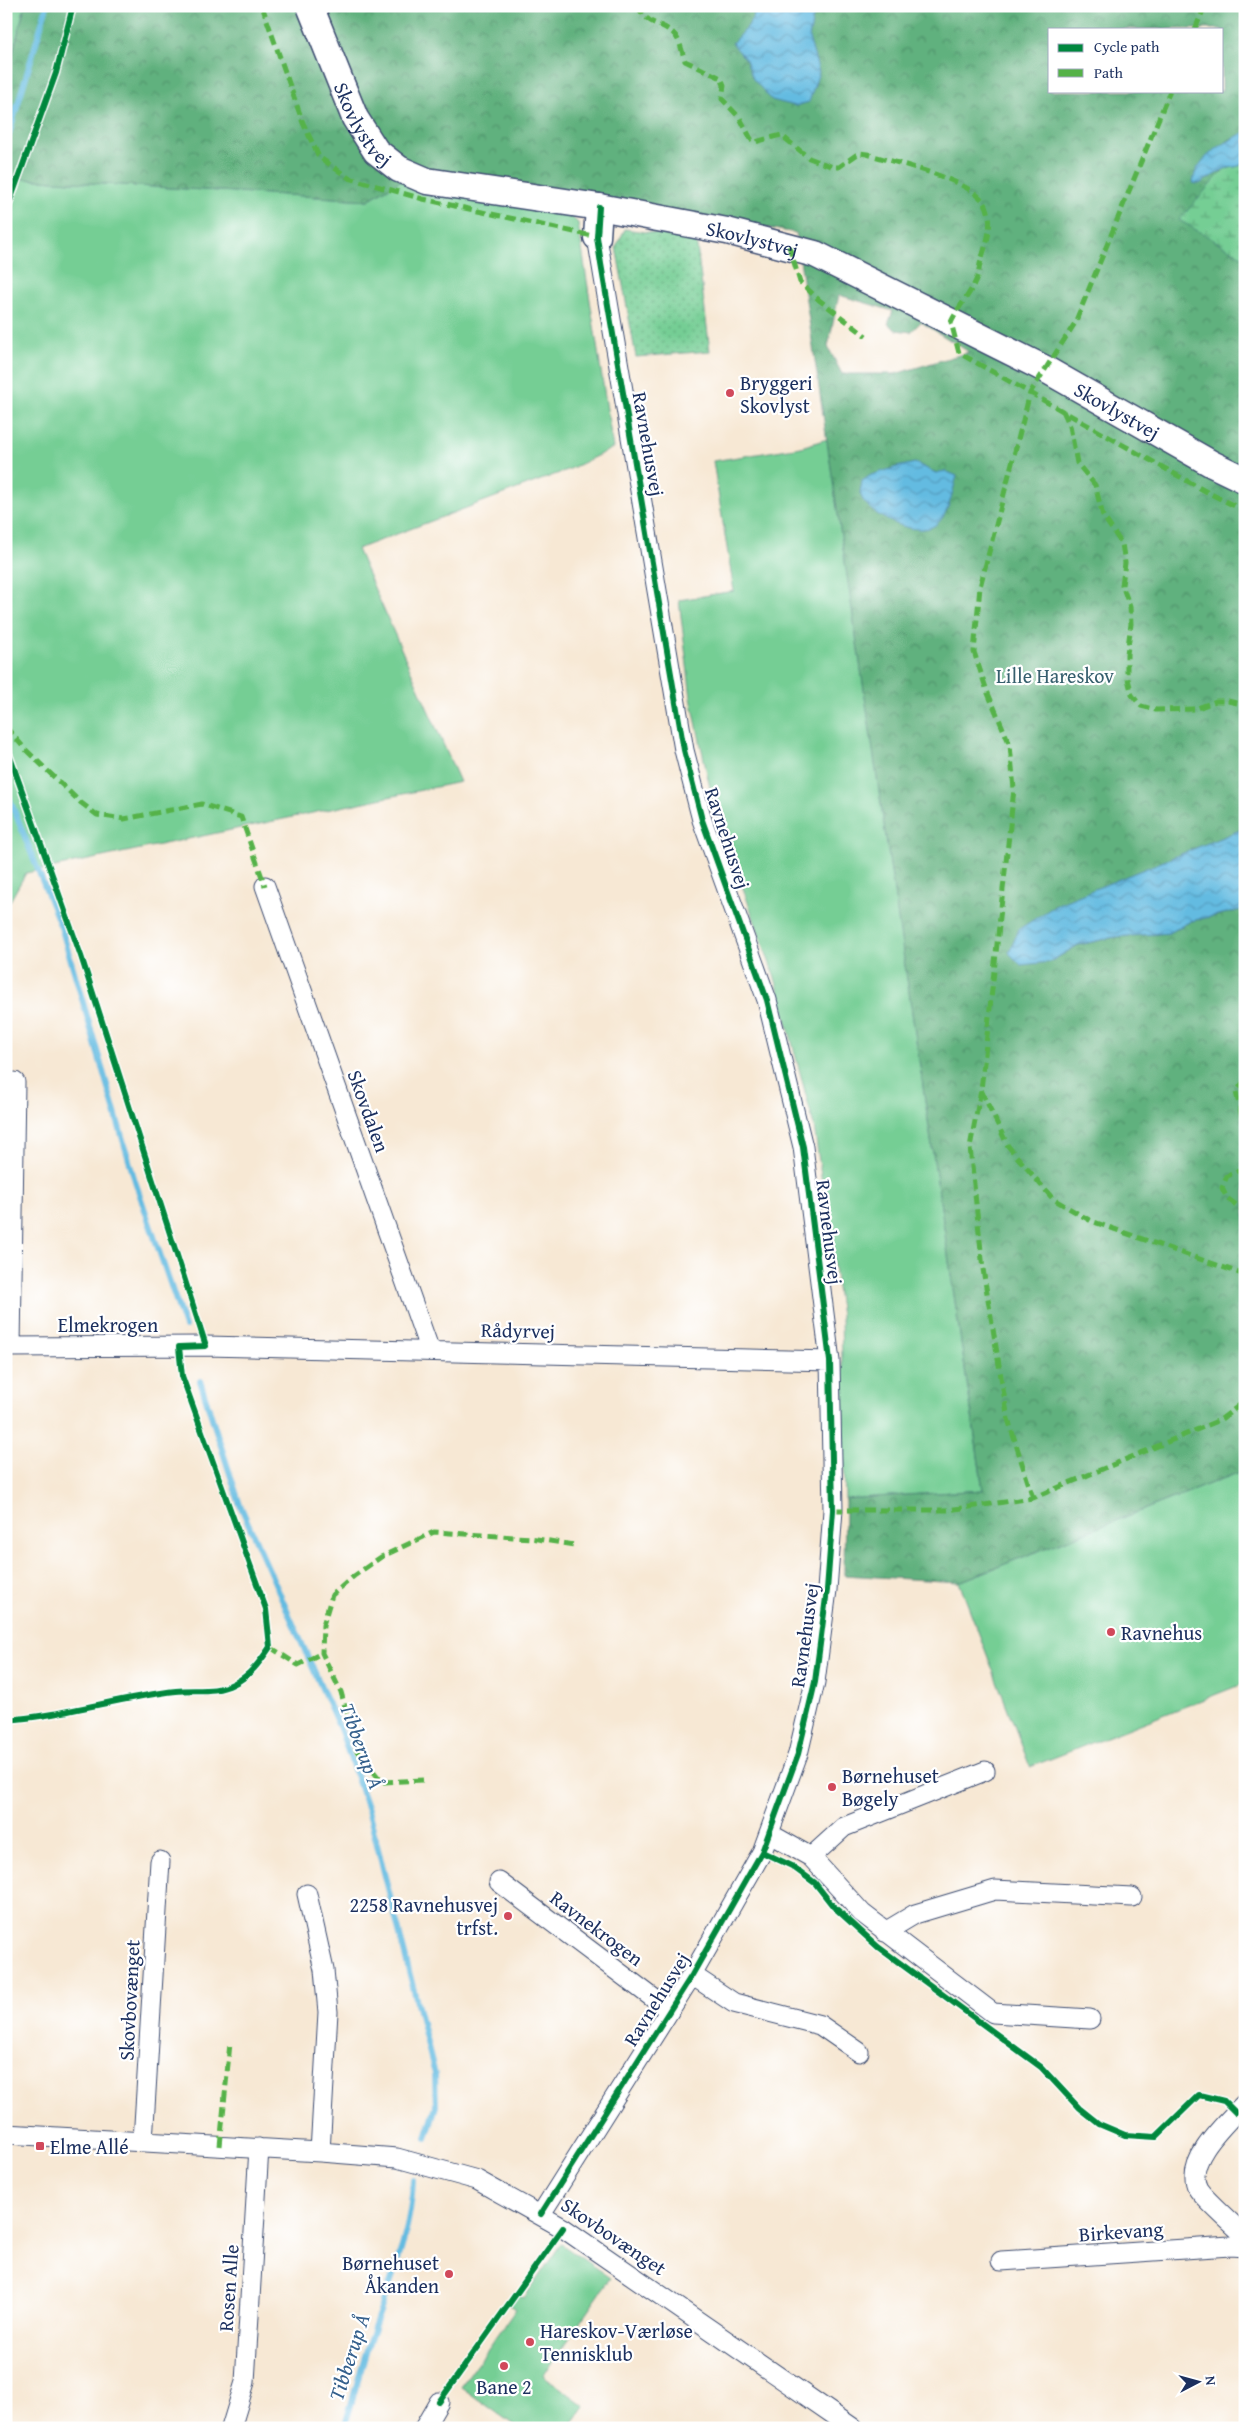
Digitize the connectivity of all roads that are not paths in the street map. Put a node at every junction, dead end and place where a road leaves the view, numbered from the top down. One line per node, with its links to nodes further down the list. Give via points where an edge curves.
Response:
1 (310, 6): 2 (street, Skovlystvej, via 355,118 376,151 400,169 427,181)
2 (599, 207): 3 (street, Ravnehusvej); 4 (street, Skovlystvej, via 727,231 815,254 1045,369)
3 (597, 237): 10 (street, Ravnehusvej, via 684,750 702,820 767,1000 800,1138)
4 (1245, 480)
5 (265, 886): 9 (street, Skovdalen)
6 (15, 1082): 8 (street, Elmekrogen)
7 (206, 1346): 8 (street, Elmekrogen); 9 (street, Rådyrvej)
8 (8, 1347)
9 (430, 1351): 10 (street, Rådyrvej)
10 (830, 1361): 12 (street, Ravnehusvej, via 832,1510 828,1590 815,1682 798,1754)
11 (985, 1771): 13 (street, via 844,1827)
12 (770, 1834): 13 (street); 19 (street, Ravnehusvej)
13 (811, 1857): 18 (street, via 862,1913)
14 (160, 1861): 25 (street, Skovbovænget)
15 (499, 1882): 20 (street, Ravnekrogen)
16 (307, 1894): 27 (street, via 324,1970 328,2012)
17 (1132, 1897): 18 (street, via 995,1890 915,1914)
18 (885, 1932): 21 (street, via 993,2013)
19 (692, 1975): 20 (street, Ravnehusvej); 22 (street, Ravnehusvej, via 734,2003 820,2025)
20 (669, 2010): 28 (street, Ravnehusvej)
21 (1090, 2019)
22 (859, 2052)
23 (1245, 2103): 29 (street, via 1203,2151 1197,2161 1195,2175 1198,2189)
24 (6, 2134): 25 (street, Skovbovænget)
25 (143, 2141): 26 (street, Skovbovænget)
26 (259, 2148): 27 (street, Skovbovænget); 33 (street, Rosen Alle, via 245,2382)
27 (320, 2152): 28 (street, Skovbovænget, via 397,2158 477,2180)
28 (541, 2214): 35 (street, Skovbovænget)
29 (1245, 2236)
30 (1245, 2247): 31 (street, Birkevang)
31 (1001, 2261)
32 (439, 2402): 34 (street)
33 (231, 2428)
34 (424, 2428)
35 (854, 2428)

